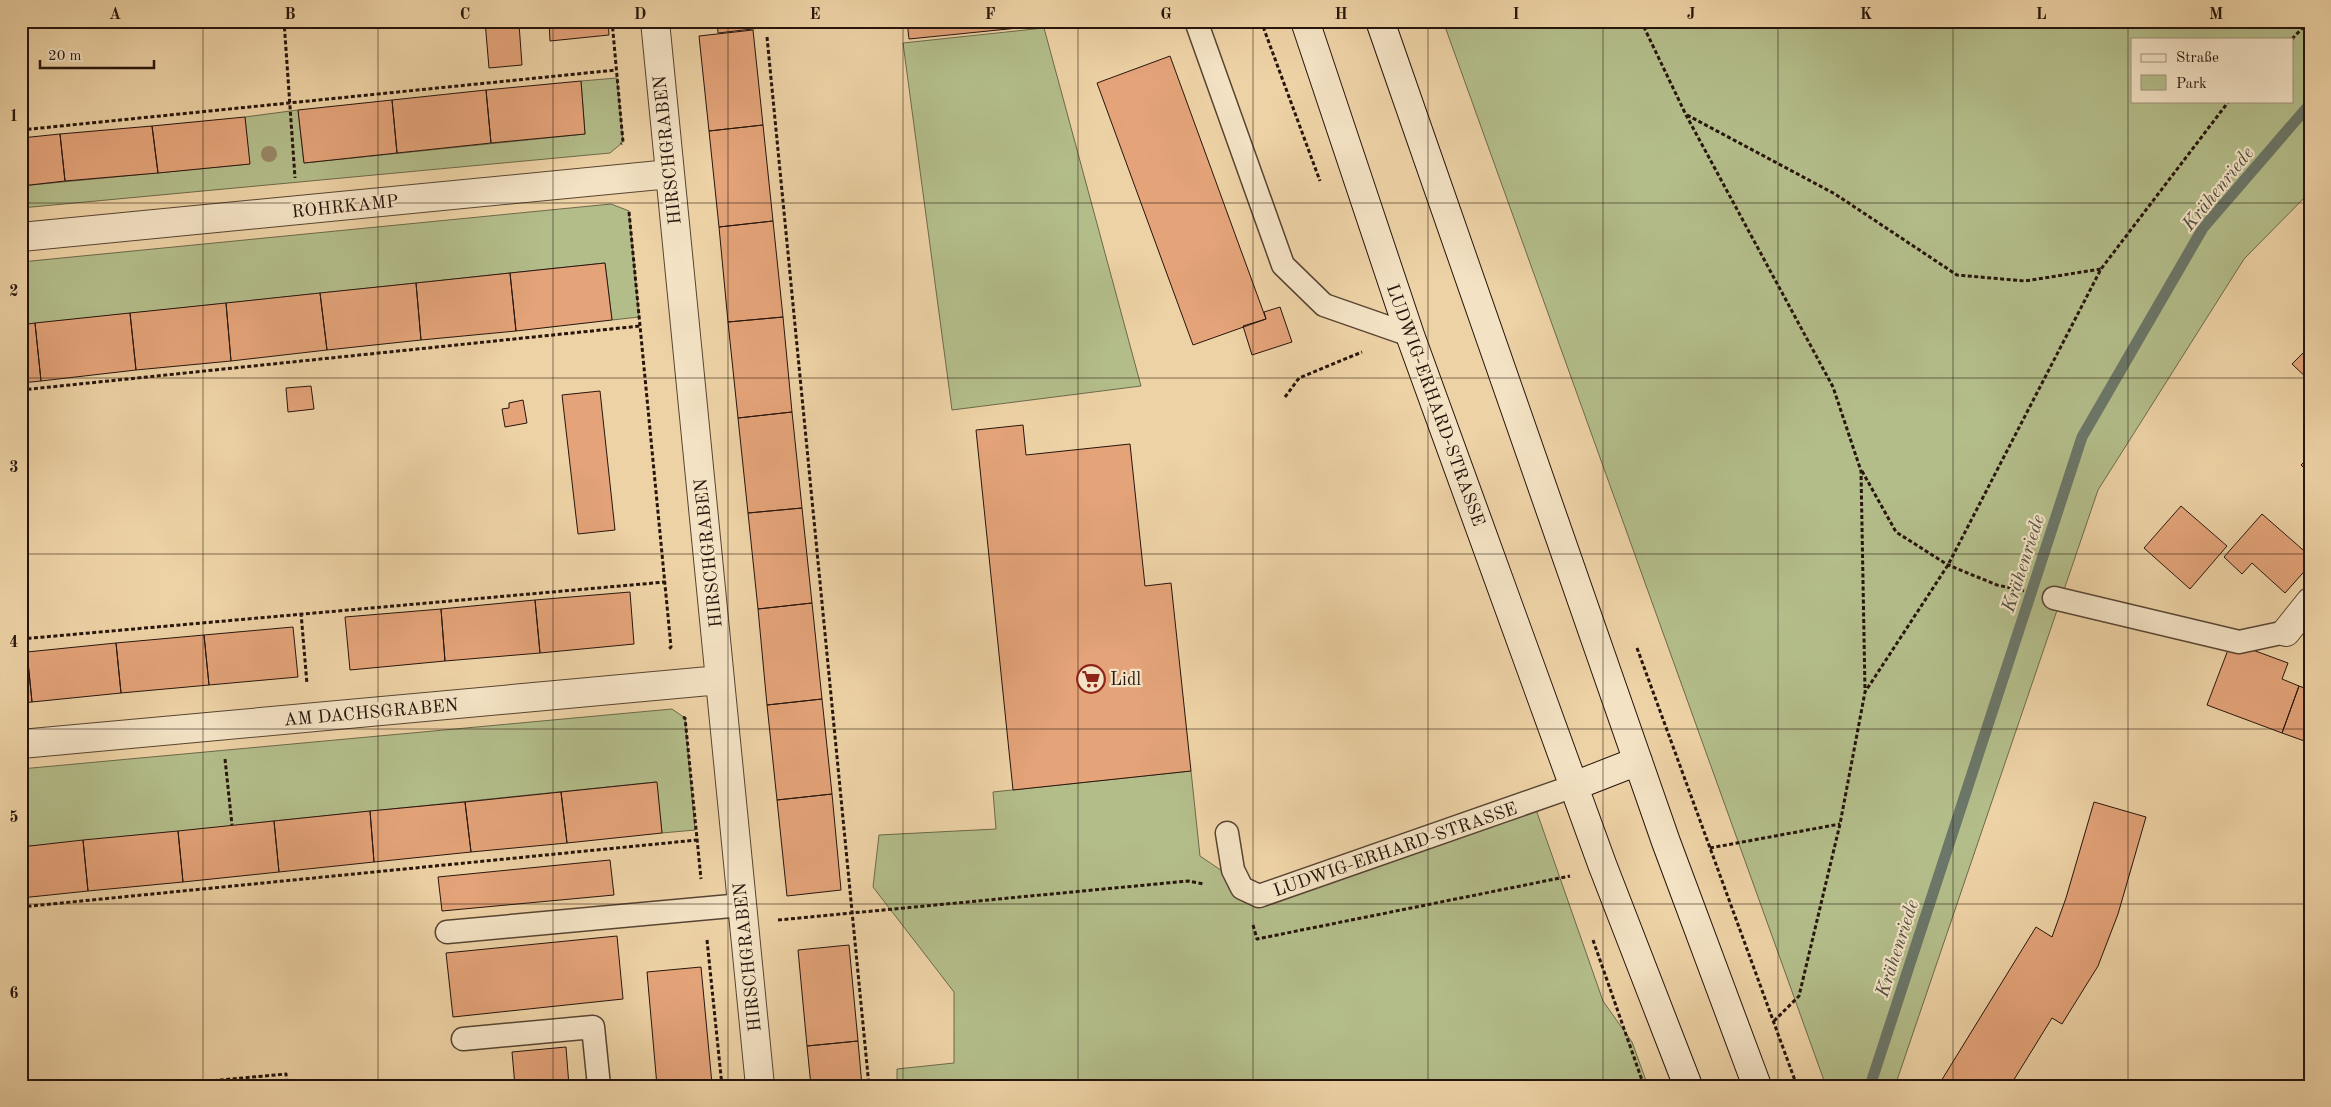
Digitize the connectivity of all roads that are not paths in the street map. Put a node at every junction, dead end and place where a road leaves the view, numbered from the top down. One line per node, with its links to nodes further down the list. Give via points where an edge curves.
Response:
1 (655, 21): 5 (street, HIRSCHGRABEN)
2 (1196, 21): 7 (lane, via 1283,265 1324,305)
3 (1306, 21): 7 (street, LUDWIG-ERHARD-STRASSE)
4 (1380, 21): 13 (street)
5 (670, 174): 6 (street, ROHRKAMP); 11 (street, HIRSCHGRABEN)
6 (21, 237)
7 (1410, 335): 14 (street, LUDWIG-ERHARD-STRASSE)
8 (2054, 598): 10 (lane, via 2239,642)
9 (2310, 602): 10 (street)
10 (2286, 632)
11 (720, 680): 12 (street, AM DACHSGRABEN); 16 (street, HIRSCHGRABEN)
12 (21, 744)
13 (1638, 761): 14 (street, LUDWIG-ERHARD-STRASSE); 22 (street)
14 (1574, 786): 15 (lane, LUDWIG-ERHARD-STRASSE, via 1259,896 1242,888 1232,870); 21 (street, LUDWIG-ERHARD-STRASSE)
15 (1227, 833)
16 (742, 904): 17 (lane); 20 (street, HIRSCHGRABEN)
17 (447, 932)
18 (464, 1039): 19 (lane, via 593,1028)
19 (598, 1086)
20 (760, 1086)
21 (1688, 1086)
22 (1757, 1086)

